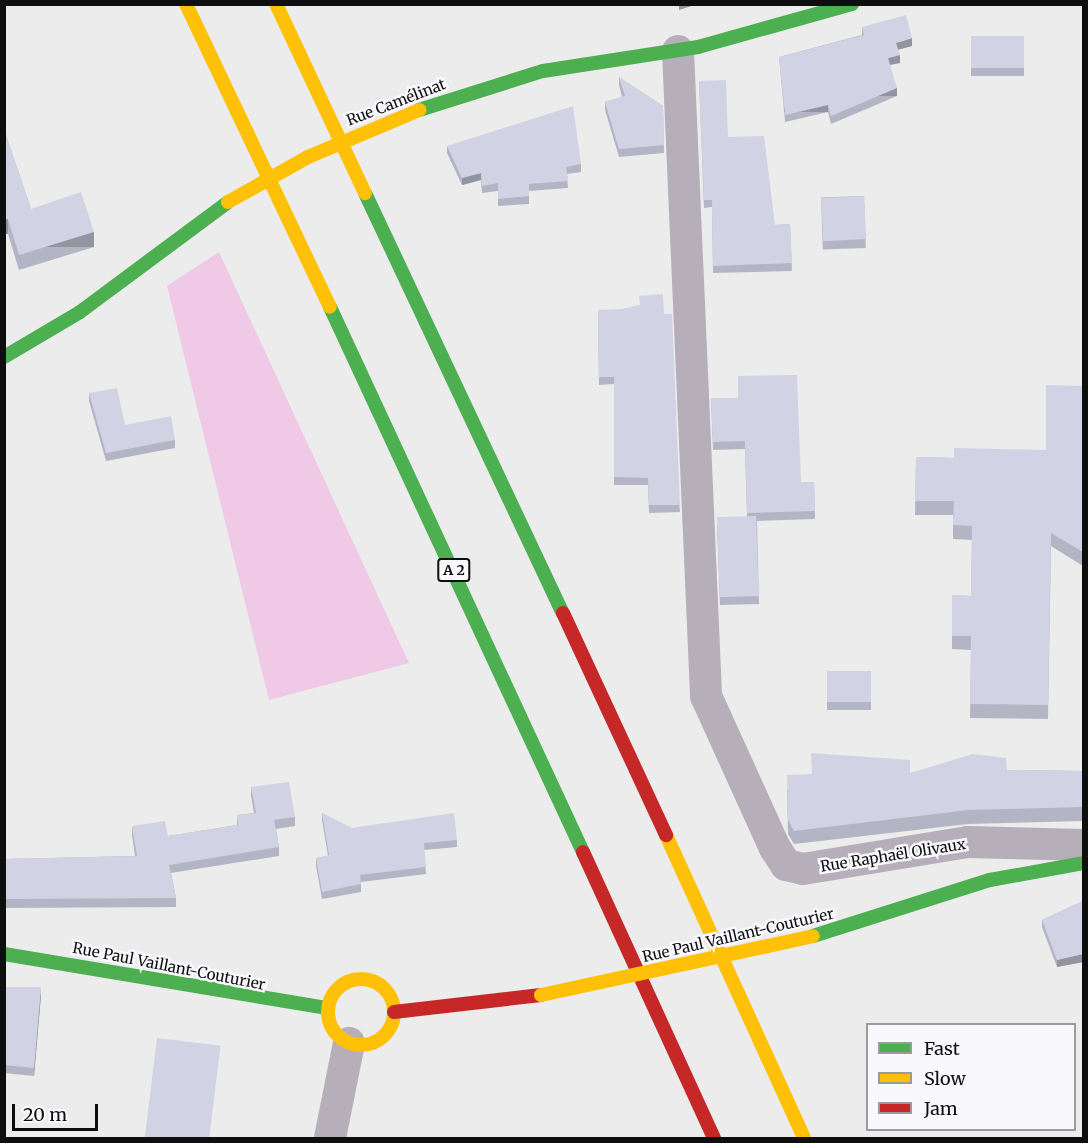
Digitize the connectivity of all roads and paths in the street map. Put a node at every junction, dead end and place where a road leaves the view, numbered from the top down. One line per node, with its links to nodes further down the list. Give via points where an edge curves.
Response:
1 (186, 4): 13 (main road, A 2, via 404,462)
2 (276, 4): 14 (main road, via 609,709)
3 (852, 4): 4 (main road, Rue Camélinat)
4 (678, 51): 5 (main road, Rue Camélinat, bridge, via 543,71 419,110 316,153 228,202 73,317); 6 (street, Rue Raphaël Olivaux, via 706,696 779,857 803,869 958,843 1045,840)
5 (4, 357)
6 (1083, 845)
7 (1083, 863): 10 (main road, Rue Paul Vaillant-Couturier, bridge, via 990,880 813,936 541,995)
8 (4, 954): 9 (main road, Rue Paul Vaillant-Couturier)
9 (328, 1008): 10 (main road, via 336,990 360,979 384,988); 11 (main road, via 334,1032)
10 (394, 1012): 11 (main road, via 379,1039)
11 (349, 1043): 12 (street)
12 (330, 1138)
13 (714, 1138)
14 (804, 1138)

